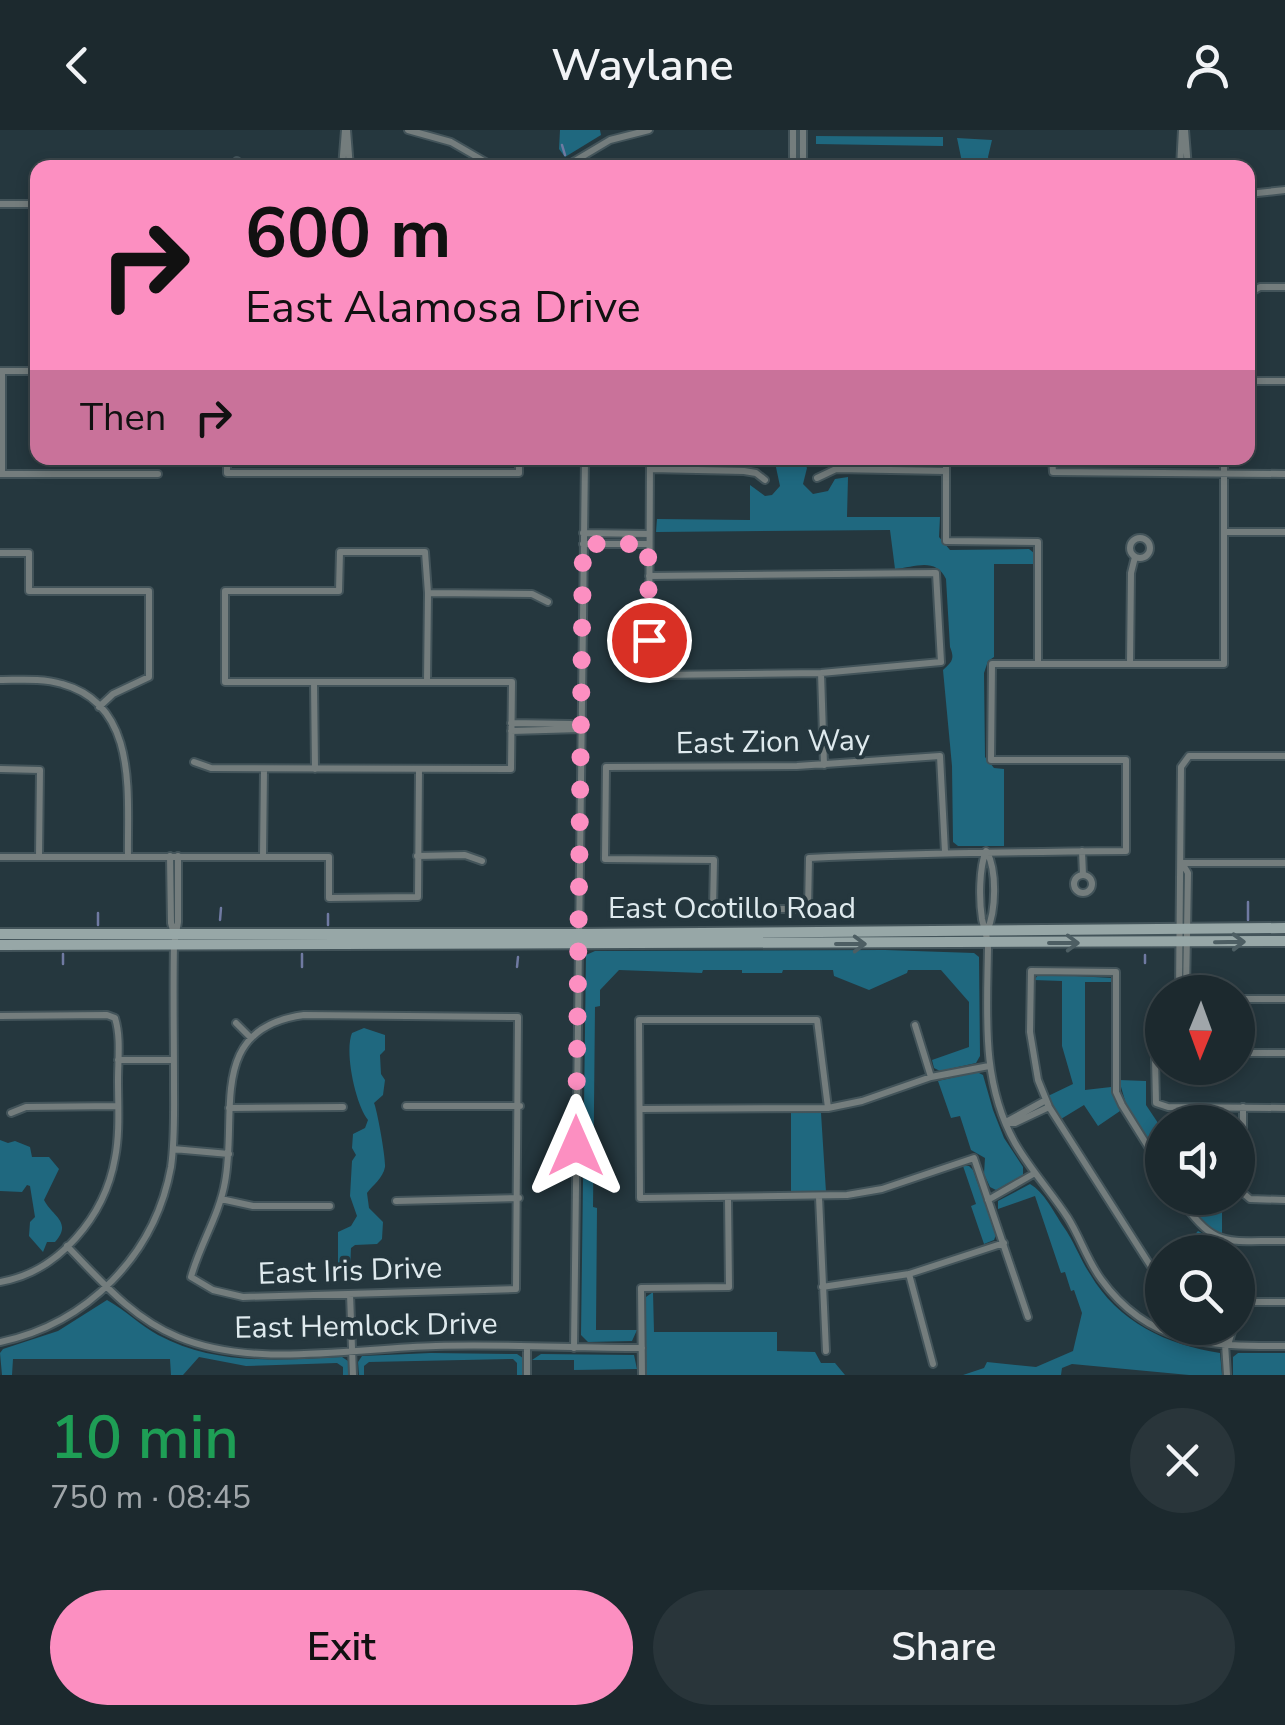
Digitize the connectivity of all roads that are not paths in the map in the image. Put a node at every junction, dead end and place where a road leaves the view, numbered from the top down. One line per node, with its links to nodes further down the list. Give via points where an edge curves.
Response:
1 (346, 130): 9 (street)
2 (408, 130): 10 (street, via 451,142)
3 (607, 130): 8 (street)
4 (649, 130): 8 (street)
5 (793, 130): 12 (street)
6 (803, 130): 13 (street)
7 (1183, 130): 14 (street); 15 (street)
8 (610, 140): 11 (street)
9 (346, 158)
10 (482, 160)
11 (576, 160)
12 (794, 160)
13 (803, 160)
14 (1181, 160)
15 (1187, 160)
16 (1285, 190): 17 (street)
17 (1255, 193)
18 (0, 204): 19 (street)
19 (30, 204)
20 (1285, 287): 21 (street)
21 (1255, 289)
22 (1, 371): 23 (street); 35 (street)
23 (30, 372)
24 (1285, 380): 25 (street)
25 (1255, 381)
26 (227, 465): 27 (street, via 227,473 519,473)
27 (519, 465)
28 (585, 465): 43 (street)
29 (650, 465): 33 (street)
30 (946, 465): 34 (street)
31 (1052, 465): 37 (street, via 1053,472)
32 (1224, 465): 37 (street)
33 (650, 469): 40 (street, via 744,471); 44 (street)
34 (946, 471): 39 (street, via 836,469); 52 (street, via 946,540 1038,542)
35 (1, 474): 36 (street)
36 (158, 474)
37 (1224, 474): 38 (street); 41 (street)
38 (1285, 474)
39 (817, 478)
40 (764, 480)
41 (1224, 532): 42 (street); 53 (street, via 1224,664)
42 (1285, 532)
43 (584, 533): 44 (street); 45 (street)
44 (648, 534): 46 (street)
45 (583, 544): 46 (street); 60 (street)
46 (648, 544): 49 (street)
47 (0, 553): 58 (street, via 30,553 29,592 149,591 148,677)
48 (1134, 557): 53 (street)
49 (649, 576): 54 (street, via 649,671 656,675); 54 (street, via 936,573 941,662)
50 (428, 593): 51 (street, via 532,594); 56 (street, via 425,552 340,552 340,591 225,591 225,682); 57 (street)
51 (548, 602)
52 (1038, 664): 53 (street); 69 (street, via 992,664 991,760 1126,760 1126,851)
53 (1130, 664)
54 (821, 673): 63 (street)
55 (0, 680): 58 (street, via 59,683)
56 (314, 682): 57 (street); 66 (street)
57 (427, 682): 59 (street, via 512,682)
58 (99, 706): 72 (street, via 120,736 127,766)
59 (511, 727): 60 (street); 67 (street, via 511,769)
60 (582, 728): 88 (street)
61 (1285, 756): 78 (street, via 1184,760)
62 (194, 762): 65 (street)
63 (824, 766): 70 (street, East Zion Way, via 940,756); 70 (street, East Zion Way, via 606,768 605,859 714,860 713,908 808,909 809,858)
64 (0, 769): 71 (street, via 40,770)
65 (264, 769): 66 (street); 74 (street)
66 (314, 769): 67 (street)
67 (419, 769): 75 (street)
68 (986, 851): 69 (street); 70 (street); 84 (street)
69 (1082, 851): 80 (street)
70 (946, 852)
71 (39, 856): 72 (street); 76 (street)
72 (128, 856): 73 (street)
73 (174, 856): 74 (street); 87 (street)
74 (263, 856): 75 (street, via 329,857 330,898 418,897)
75 (418, 856): 77 (street)
76 (0, 857)
77 (482, 861)
78 (1182, 863): 79 (street); 81 (street); 82 (street)
79 (1285, 863)
80 (1082, 875)
81 (1179, 896): 82 (street); 86 (street)
82 (1189, 896): 86 (street)
83 (1285, 928): 86 (main road, East Ocotillo Road)
84 (987, 931): 86 (main road, East Ocotillo Road); 88 (main road, East Ocotillo Road); 90 (street)
85 (0, 934): 87 (main road, East Ocotillo Road)
86 (1183, 936): 89 (main road, East Ocotillo Road, one-way to 89); 90 (main road, East Ocotillo Road, one-way to 86); 92 (street)
87 (174, 940): 88 (main road, East Ocotillo Road); 91 (main road, East Ocotillo Road); 102 (street)
88 (579, 940): 90 (main road, East Ocotillo Road, one-way to 90); 147 (street)
89 (1285, 941)
90 (988, 944): 103 (street)
91 (0, 946)
92 (1183, 975)
93 (1255, 999): 94 (street)
94 (1285, 999)
95 (0, 1016): 101 (street, via 116,1018)
96 (236, 1023): 98 (street)
97 (915, 1025): 104 (street)
98 (251, 1038): 108 (street, via 274,1022 304,1015 518,1017); 110 (street, via 231,1074)
99 (1255, 1053): 100 (street)
100 (1285, 1053)
101 (118, 1060): 102 (street); 106 (street)
102 (174, 1060): 118 (street)
103 (989, 1066): 104 (street); 116 (street)
104 (931, 1078): 111 (street)
105 (1047, 1104): 116 (street); 117 (street, via 1032,1059 1031,971 1116,972 1116,1092); 134 (street)
106 (118, 1106): 115 (street, via 26,1107); 133 (street, via 109,1183)
107 (406, 1106): 108 (street)
108 (520, 1106): 121 (street)
109 (343, 1107): 110 (street)
110 (229, 1108): 119 (street)
111 (828, 1108): 114 (street); 114 (street, via 818,1020 639,1020)
112 (1255, 1108): 113 (street)
113 (1285, 1108)
114 (640, 1109): 122 (street, via 640,1198)
115 (10, 1114)
116 (1005, 1123): 120 (street)
117 (1145, 1141)
118 (173, 1149): 119 (street); 137 (street, via 152,1224)
119 (229, 1154): 124 (street)
120 (1035, 1173): 126 (street); 144 (street, via 1098,1276 1129,1310 1171,1335)
121 (518, 1198): 128 (street); 139 (street, East Iris Drive, via 516,1289)
122 (728, 1198): 123 (street); 148 (street, via 729,1287 641,1288)
123 (819, 1198): 126 (street, via 882,1189 974,1158); 138 (street)
124 (220, 1199): 129 (street); 139 (street, East Iris Drive, via 190,1277 243,1297)
125 (1255, 1199): 127 (street)
126 (988, 1200): 132 (street)
127 (1285, 1200)
128 (396, 1201)
129 (330, 1206)
130 (1191, 1215): 131 (street, via 1223,1238)
131 (1285, 1241)
132 (1004, 1242): 135 (street); 142 (street)
133 (68, 1246): 136 (street, via 41,1267); 137 (street, East Hemlock Drive)
134 (1145, 1257)
135 (908, 1274): 138 (street); 151 (street)
136 (0, 1282)
137 (106, 1287): 143 (street, via 61,1321); 149 (street, East Hemlock Drive, via 145,1319 207,1347 254,1354)
138 (822, 1287): 150 (street)
139 (350, 1294): 149 (street)
140 (1255, 1302): 141 (street)
141 (1285, 1302)
142 (1028, 1318)
143 (0, 1342)
144 (1228, 1346): 145 (street); 155 (street)
145 (1285, 1346)
146 (527, 1348): 147 (street, East Hemlock Drive); 149 (street, East Hemlock Drive); 153 (street)
147 (574, 1348): 148 (street, East Hemlock Drive)
148 (642, 1348): 154 (street)
149 (352, 1350): 152 (street)
150 (826, 1351)
151 (933, 1364)
152 (353, 1375)
153 (527, 1375)
154 (642, 1375)
155 (1228, 1375)

